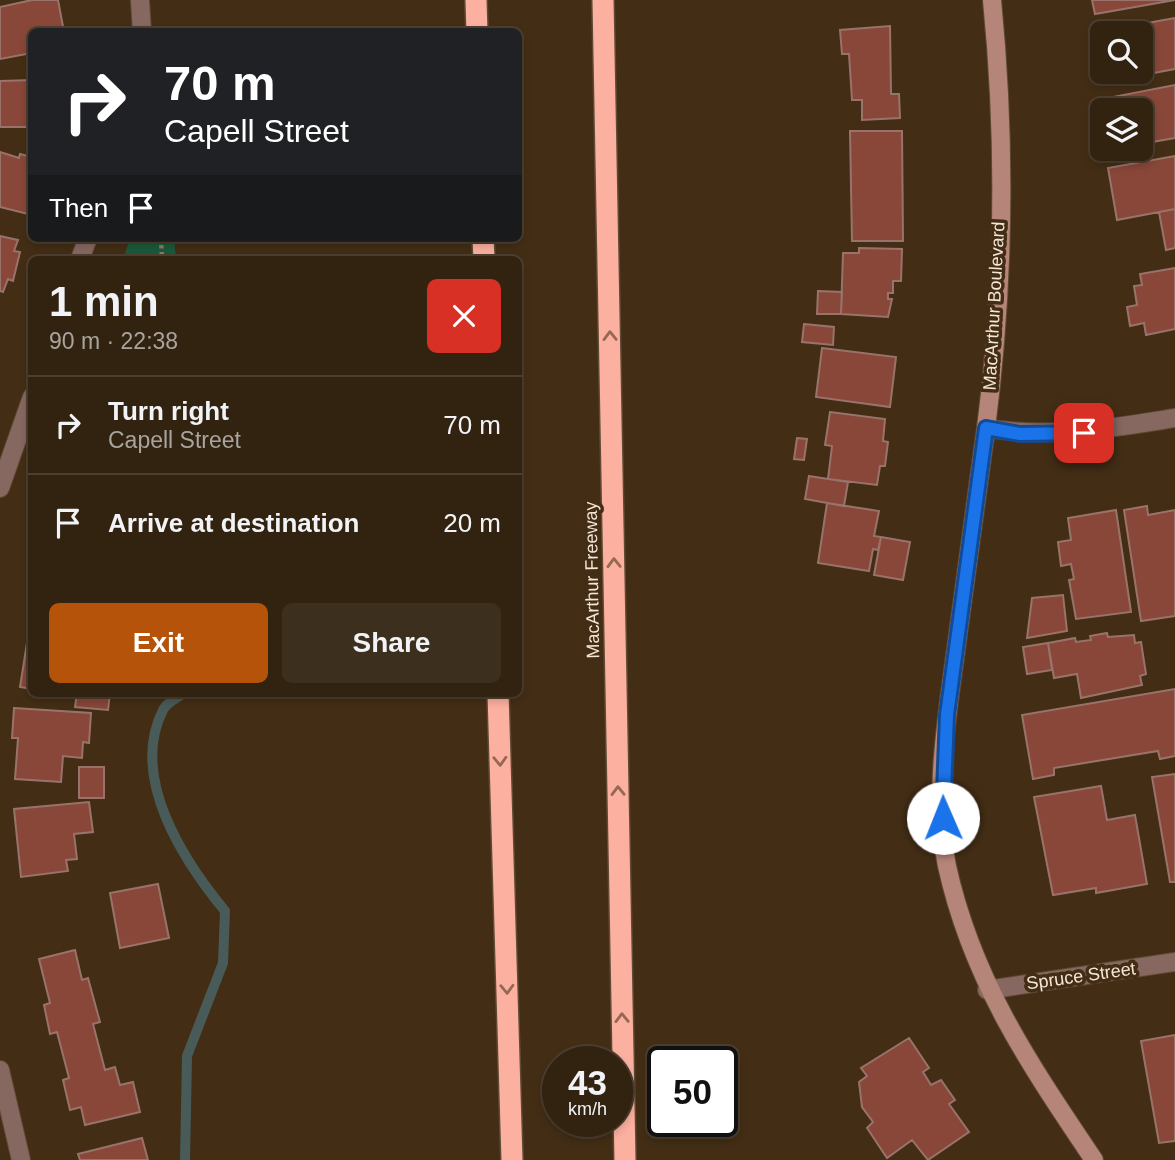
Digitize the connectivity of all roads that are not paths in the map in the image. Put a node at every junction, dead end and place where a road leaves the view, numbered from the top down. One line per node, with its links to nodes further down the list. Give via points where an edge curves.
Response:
1 (139, 0): 6 (street)
2 (476, 0): 7 (highway)
3 (603, 0): 8 (highway, MacArthur Freeway)
4 (615, 0): 8 (highway)
5 (992, 0): 11 (main road, MacArthur Boulevard, via 999,240)
6 (142, 28)
7 (477, 28)
8 (604, 37): 19 (highway, MacArthur Freeway, one-way to 8)
9 (28, 408): 12 (street)
10 (1175, 418): 11 (street, via 1084,433 1020,434)
11 (986, 428): 15 (main road, MacArthur Boulevard, via 947,715 942,795 946,862 963,926)
12 (0, 488)
13 (498, 697): 18 (highway, one-way to 18)
14 (1175, 962): 15 (street, Spruce Street)
15 (988, 990): 20 (main road, MacArthur Boulevard, via 1022,1053)
16 (0, 1070): 17 (street)
17 (21, 1160)
18 (512, 1160)
19 (625, 1160)
20 (1094, 1160)

